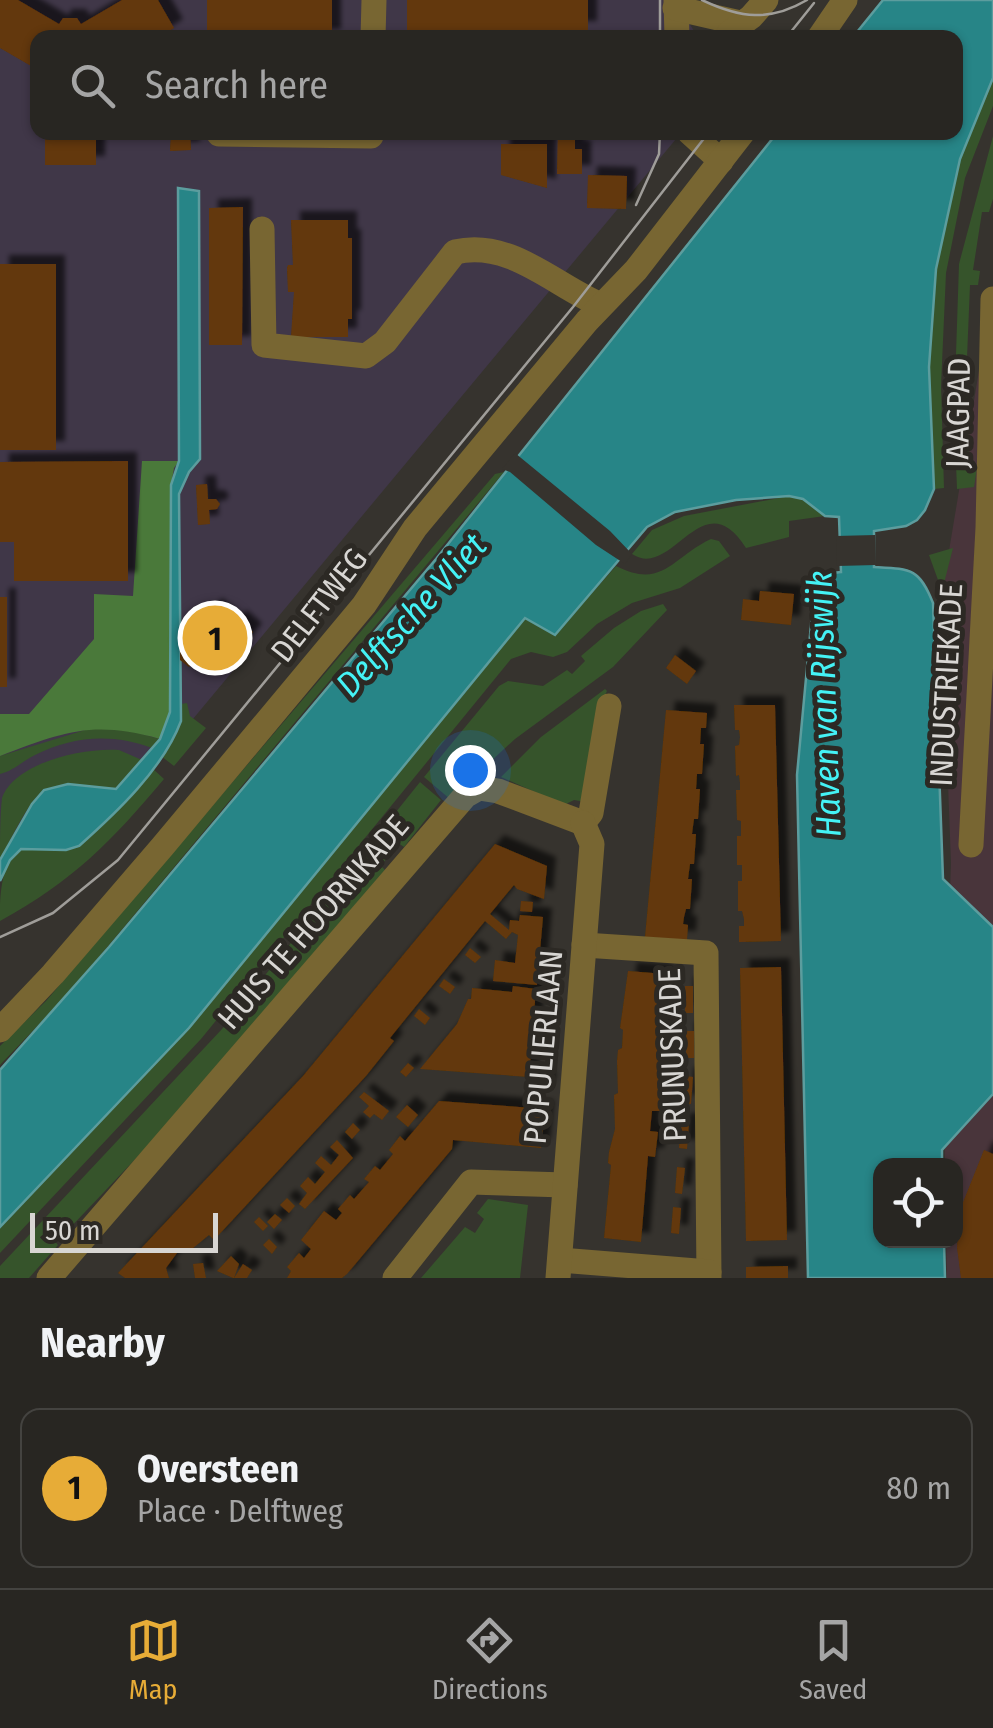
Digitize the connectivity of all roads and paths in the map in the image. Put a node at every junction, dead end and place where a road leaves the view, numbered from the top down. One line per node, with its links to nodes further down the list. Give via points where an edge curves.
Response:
1 (374, 0): 5 (street)
2 (766, 0): 7 (street)
3 (845, 0): 8 (street)
4 (676, 4): 6 (street); 7 (street)
5 (373, 30)
6 (677, 30)
7 (732, 30)
8 (824, 30)
9 (698, 140): 11 (street)
10 (738, 140): 11 (street, DELFTWEG)
11 (721, 161): 14 (street, DELFTWEG)
12 (262, 229): 14 (street, via 264,345 366,356 385,342 455,252 468,249 534,265)
13 (993, 299): 15 (street, JAAGPAD)
14 (602, 305): 20 (street, DELFTWEG, via 415,528 364,606)
15 (991, 528): 18 (street, INDUSTRIEKADE)
16 (609, 706): 17 (street)
17 (584, 822): 19 (street, POPULIERLAAN, via 592,844); 24 (street, HUIS TE HOORNKADE, via 498,791 479,788 465,796)
18 (970, 845)
19 (584, 945): 21 (street, POPULIERLAAN); 23 (street, PRUNUSKADE, via 706,953)
20 (0, 1030)
21 (564, 1185): 22 (street, POPULIERLAAN); 25 (street, via 471,1182)
22 (559, 1269): 23 (street, PRUNUSKADE)
23 (709, 1275)
24 (49, 1278)
25 (395, 1278)

